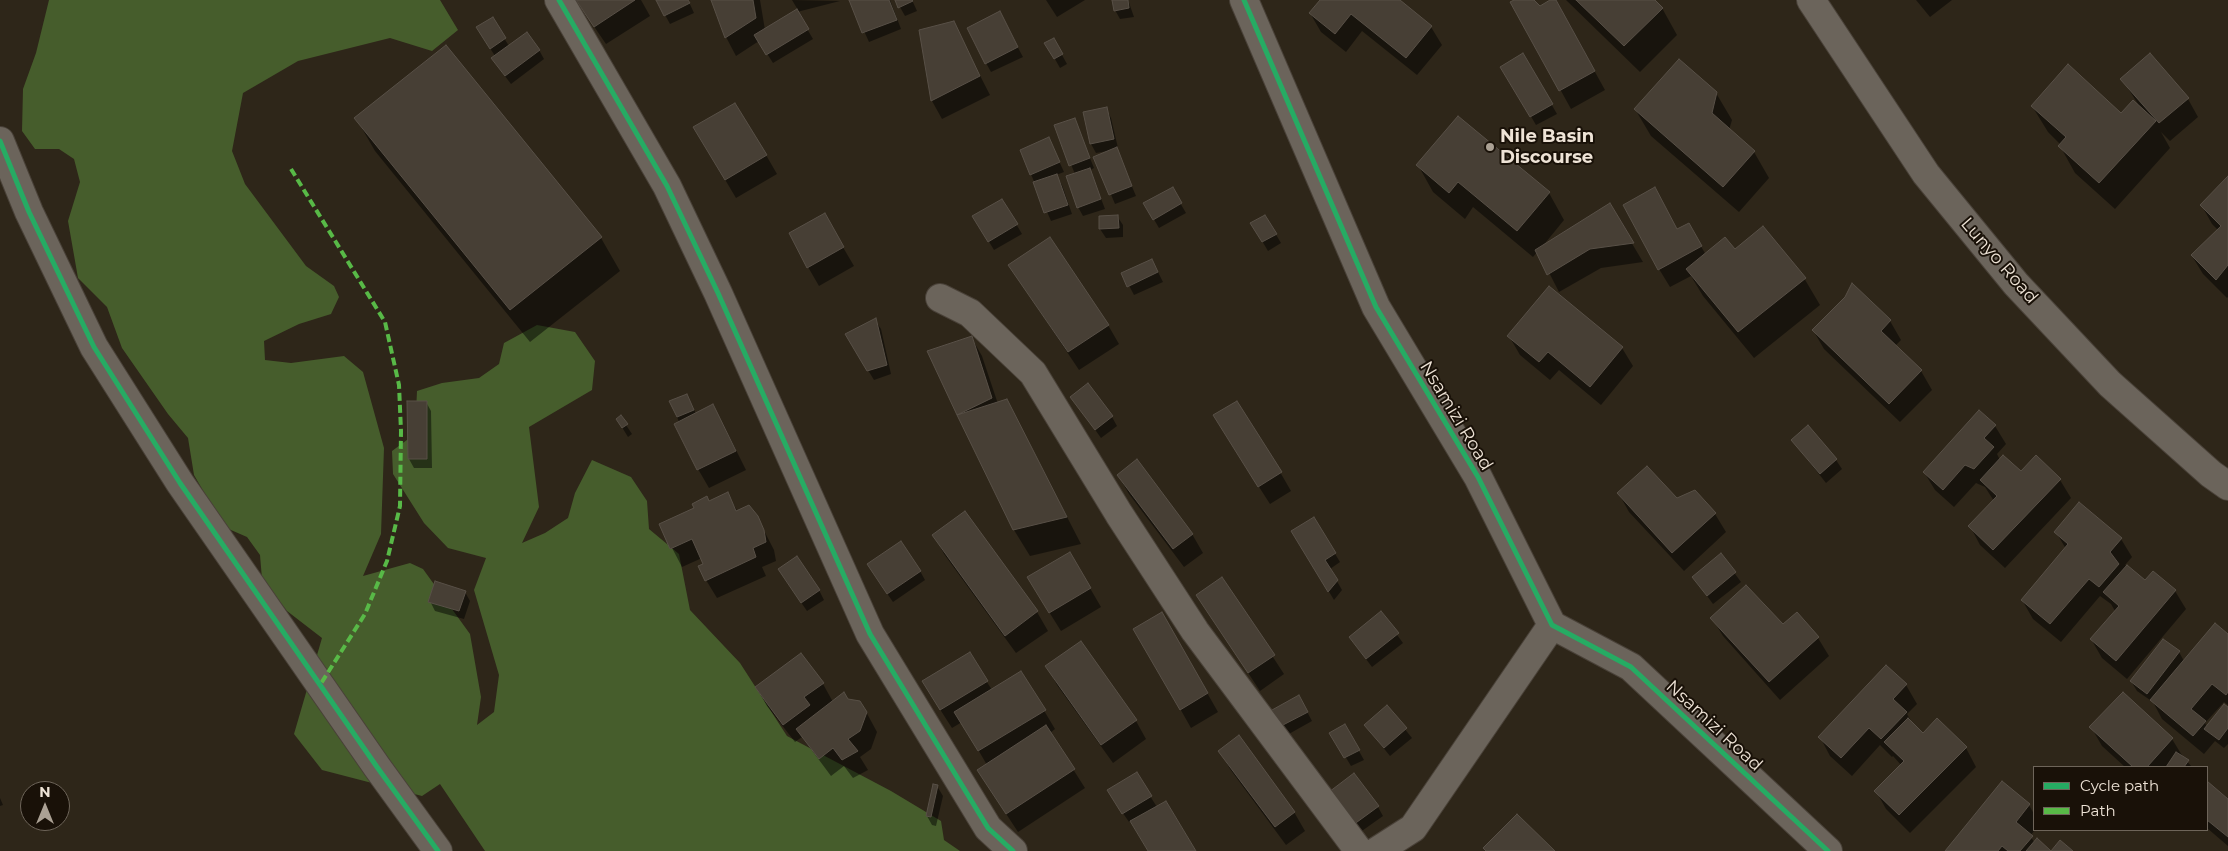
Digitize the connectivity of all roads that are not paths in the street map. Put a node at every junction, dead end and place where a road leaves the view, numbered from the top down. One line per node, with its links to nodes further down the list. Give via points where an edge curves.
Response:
1 (559, 0): 9 (street, via 667,186 870,634 988,828)
2 (1244, 0): 7 (street, Nsamizi Road, via 1376,307 1478,477)
3 (1811, 0): 6 (street, Lunyo Road, via 1926,174 2016,284 2110,384)
4 (0, 141): 8 (street, via 29,212 94,347 180,484)
5 (940, 298): 10 (street, via 970,313 1033,373 1118,514 1195,631)
6 (2228, 486)
7 (1552, 625): 11 (street, via 1414,828); 12 (street, Nsamizi Road, via 1631,667)
8 (438, 851)
9 (1013, 851)
10 (1359, 851)
11 (1377, 851)
12 (1828, 851)

